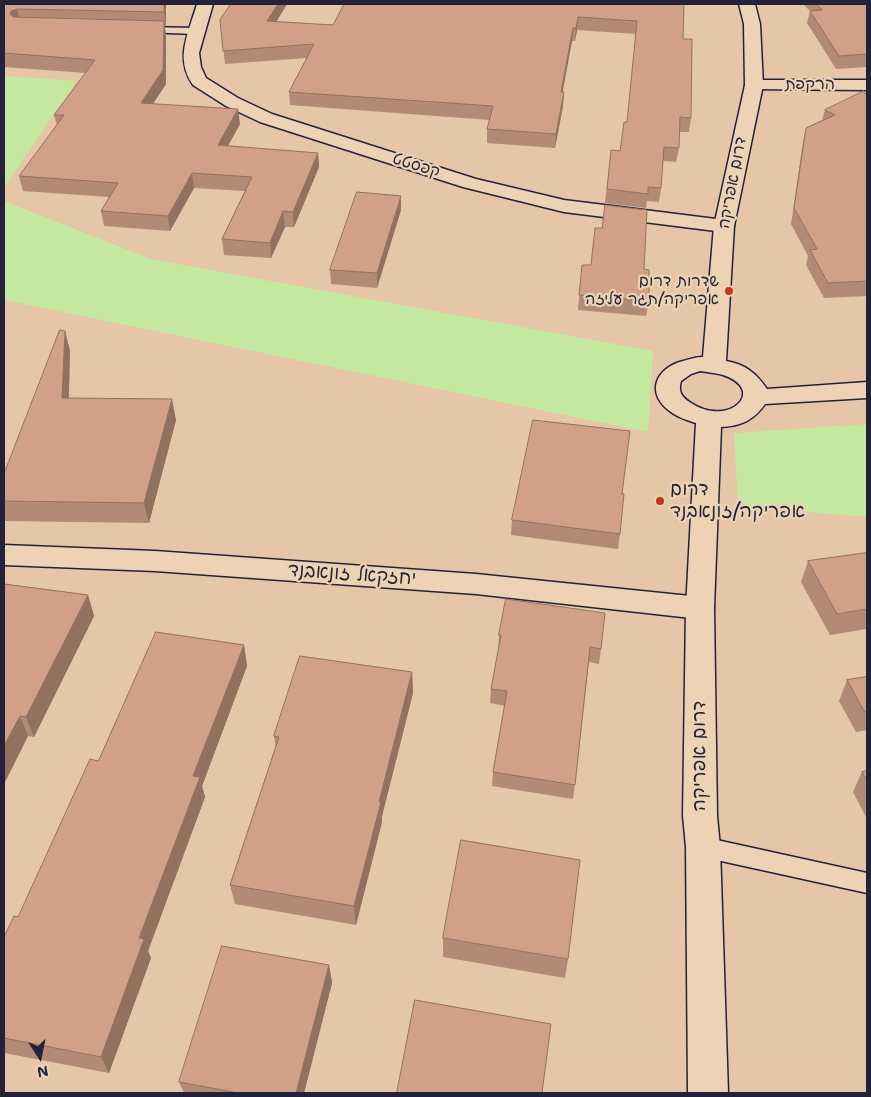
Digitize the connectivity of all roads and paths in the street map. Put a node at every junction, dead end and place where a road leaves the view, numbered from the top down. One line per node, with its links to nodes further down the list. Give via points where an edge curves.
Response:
1 (205, 4): 4 (street, קפסטט)
2 (748, 4): 5 (street, דרום אפריקה, via 752,24)
3 (128, 30): 4 (lane)
4 (197, 32): 7 (street, קפסטט, via 191,53 192,67 199,81 266,118 470,183 564,206)
5 (754, 85): 6 (street, הרקפת); 7 (street, דרום אפריקה)
6 (867, 85)
7 (724, 226): 8 (street, דרום אפריקה)
8 (714, 364): 10 (street, via 745,376 752,382); 11 (street, via 678,370 667,385 668,394 683,410)
9 (867, 390): 10 (street)
10 (756, 397): 11 (street, via 747,412 724,419)
11 (709, 418): 13 (street, דרום אפריקה)
12 (4, 555): 13 (street, יחזקאל זונאבנד, via 155,560 467,583)
13 (700, 608): 14 (street, דרום אפריקה, via 700,816)
14 (703, 848): 15 (lane); 16 (street, דרום אפריקה)
15 (867, 884)
16 (708, 1093)

